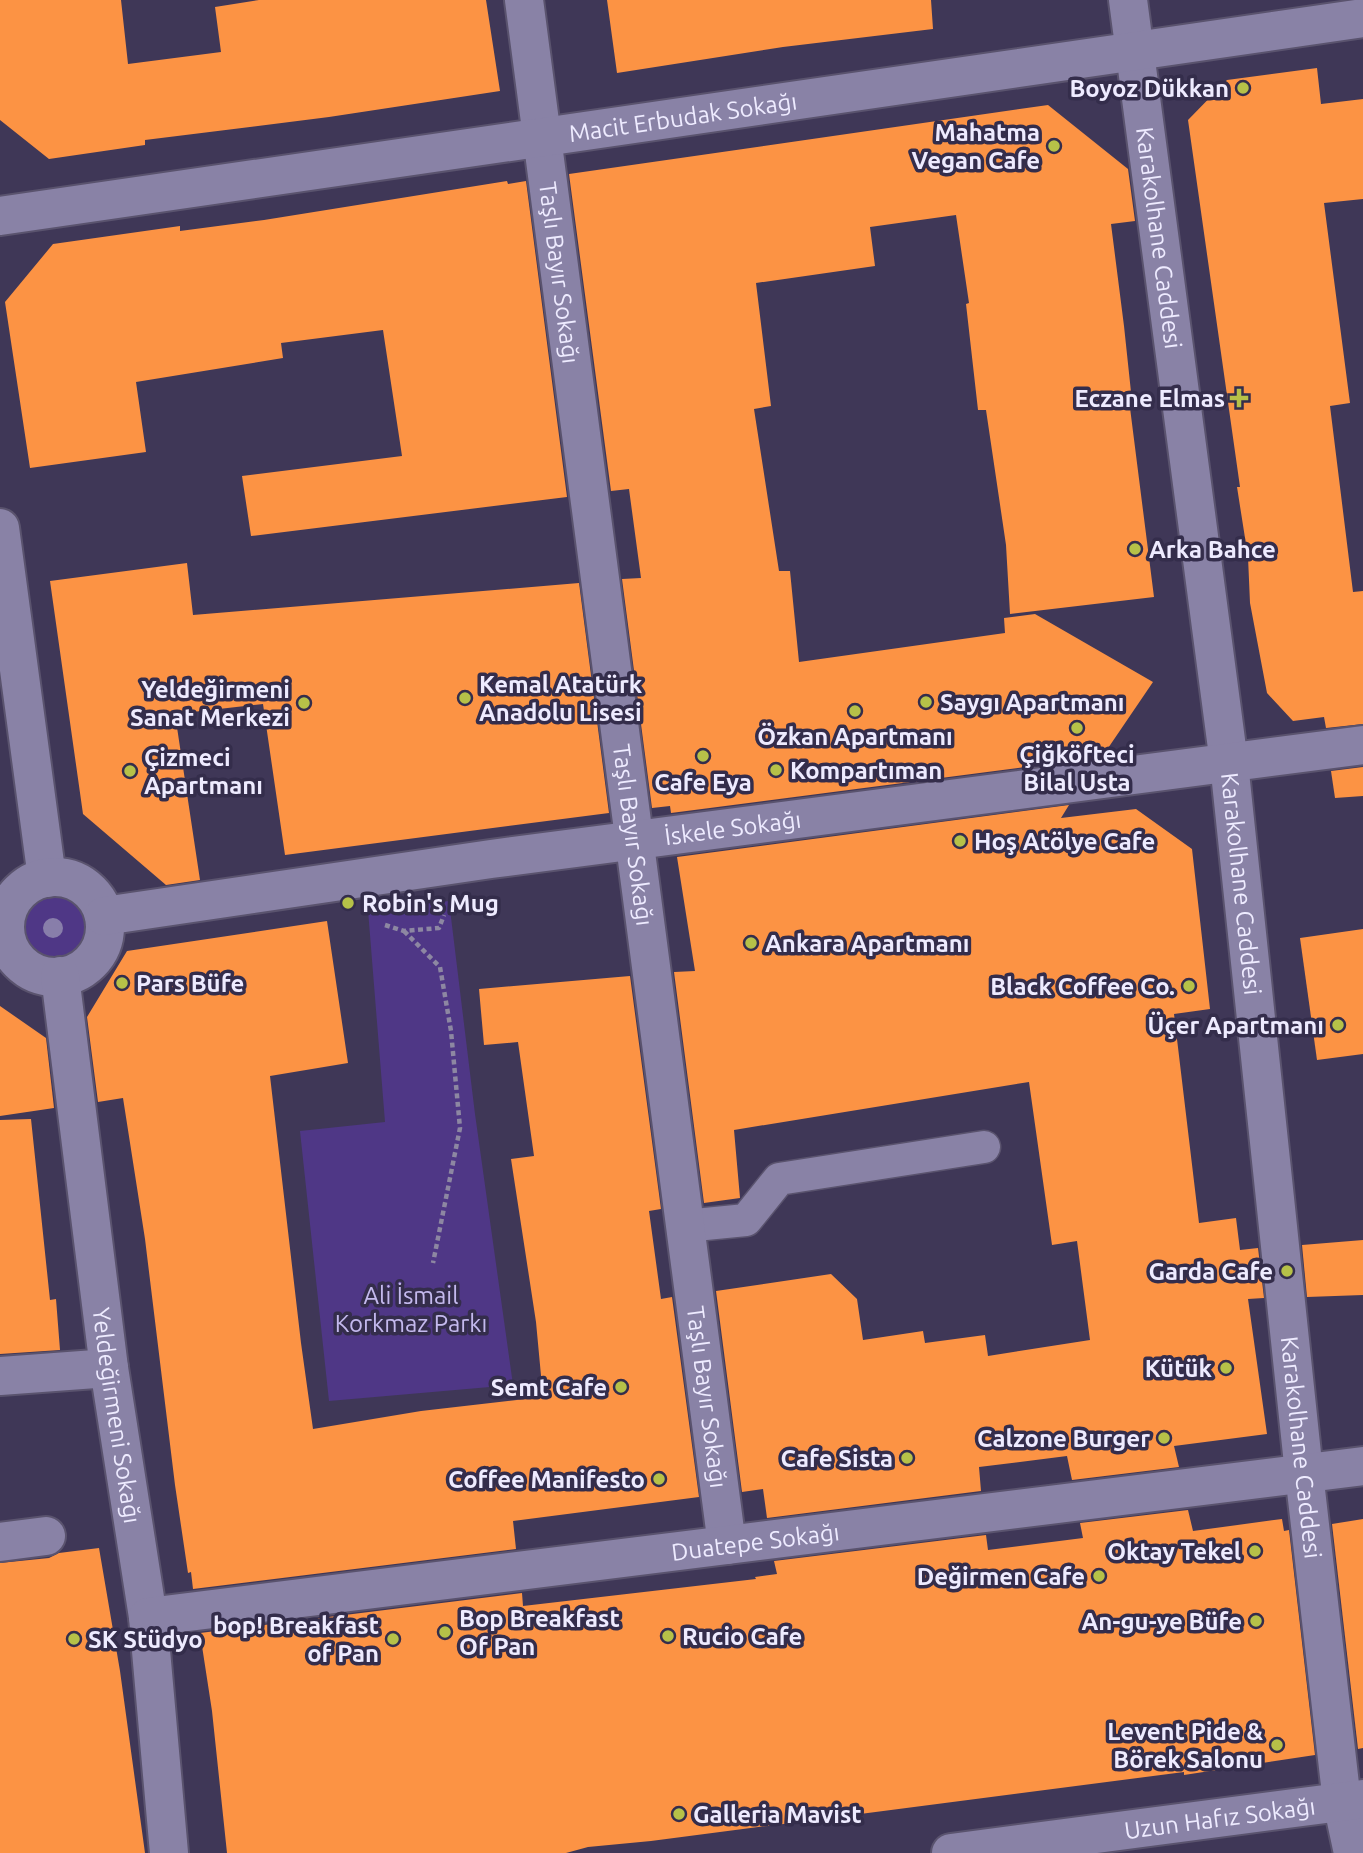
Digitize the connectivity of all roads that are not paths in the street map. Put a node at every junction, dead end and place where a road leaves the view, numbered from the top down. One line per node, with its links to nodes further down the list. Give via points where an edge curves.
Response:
1 (524, 0): 5 (street, Taşlı Bayır Sokağı)
2 (1128, 0): 4 (street, Karakolhane Caddesi)
3 (1363, 18): 4 (street, Macit Erbudak Sokağı)
4 (1136, 51): 5 (street, Macit Erbudak Sokağı); 9 (street, Karakolhane Caddesi)
5 (542, 137): 6 (street, Macit Erbudak Sokağı); 10 (street, Taşlı Bayır Sokağı)
6 (0, 216)
7 (0, 528): 11 (street)
8 (1363, 746): 9 (street, İskele Sokağı)
9 (1229, 763): 10 (street, İskele Sokağı); 20 (street, Karakolhane Caddesi)
10 (635, 841): 12 (street, İskele Sokağı); 16 (street, Taşlı Bayır Sokağı)
11 (47, 878): 12 (street, via 78,883 90,892); 13 (street, via 20,891 10,903)
12 (104, 916): 14 (street, via 99,950 77,972)
13 (2, 933): 14 (street, via 18,962 31,972)
14 (60, 976): 17 (street, Yeldeğirmeni Sokağı)
15 (984, 1147): 16 (lane, via 779,1179 746,1220)
16 (685, 1226): 23 (street, Taşlı Bayır Sokağı)
17 (109, 1368): 18 (street); 24 (street, Yeldeğirmeni Sokağı)
18 (0, 1376)
19 (1363, 1465): 20 (street, Duatepe Sokağı)
20 (1304, 1473): 23 (street, Duatepe Sokağı); 25 (street, Karakolhane Caddesi)
21 (47, 1536): 22 (street)
22 (0, 1542)
23 (727, 1545): 24 (street, Duatepe Sokağı)
24 (148, 1617): 26 (street, Yeldeğirmeni Sokağı)
25 (1353, 1800): 27 (street, Uzun Hafız Sokağı); 28 (street, Karakolhane Caddesi)
26 (169, 1853)
27 (951, 1853)
28 (1353, 1853)

